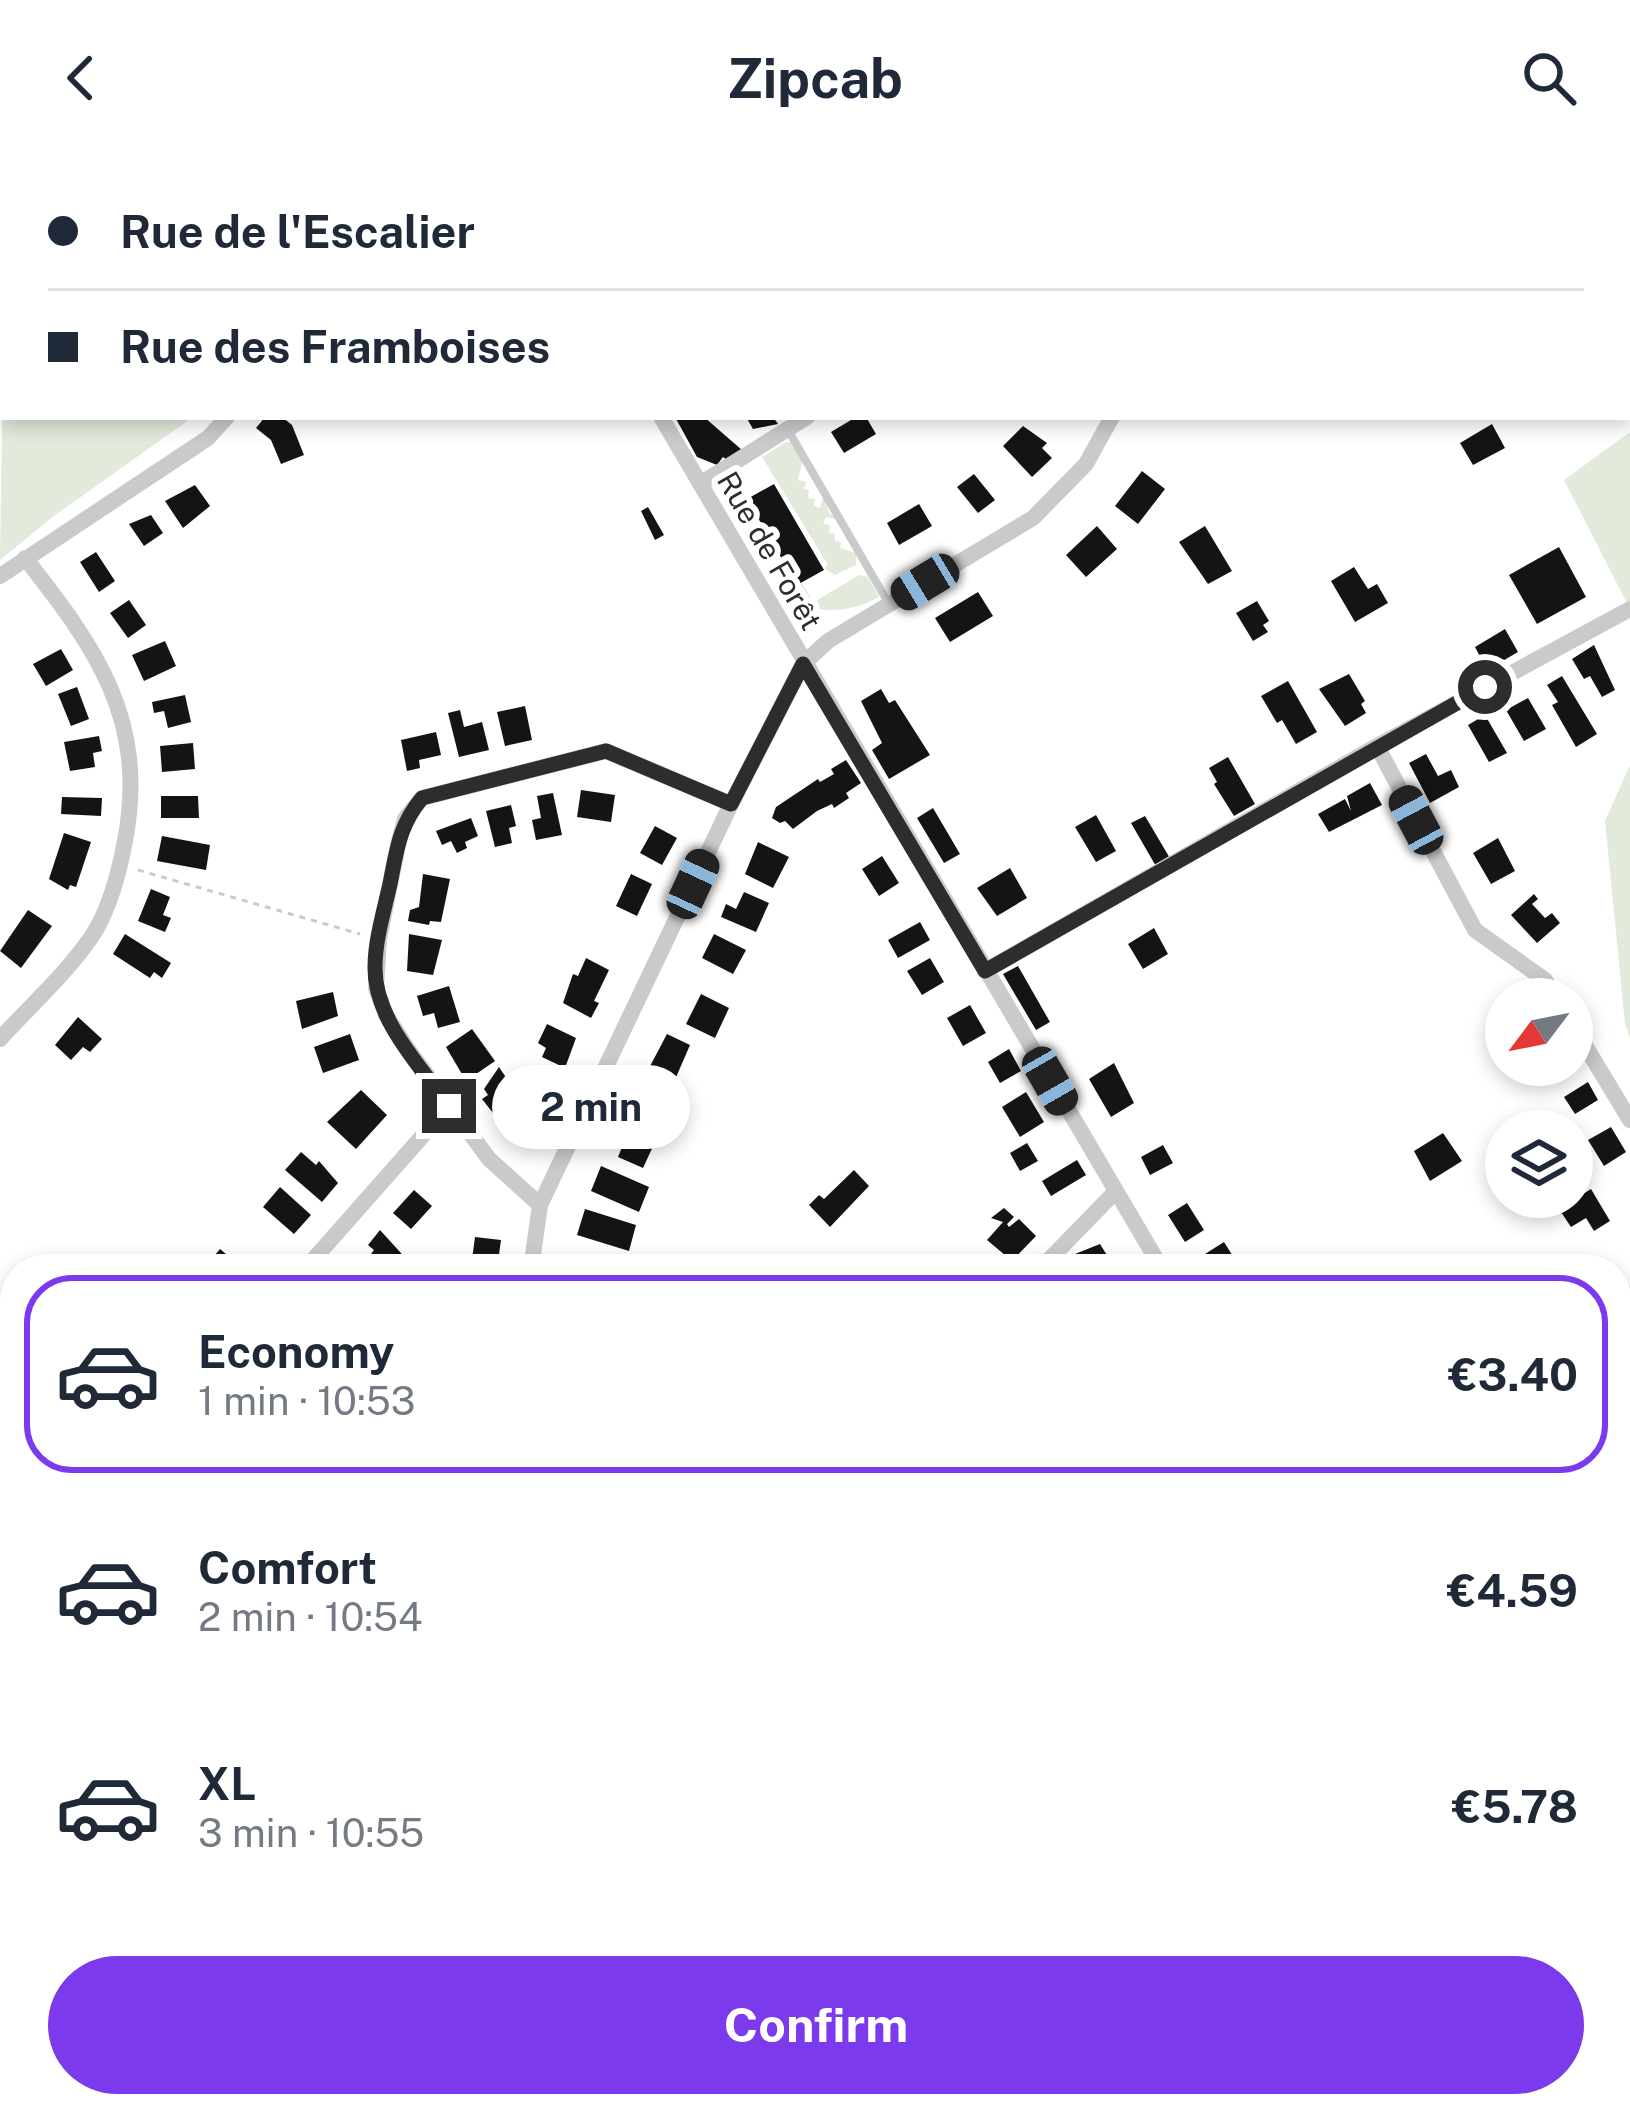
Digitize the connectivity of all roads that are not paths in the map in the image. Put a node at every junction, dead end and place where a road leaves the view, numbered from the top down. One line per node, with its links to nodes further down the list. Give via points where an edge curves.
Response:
1 (224, 420): 7 (street)
2 (663, 420): 6 (street, Rue de Forêt)
3 (802, 420): 5 (street)
4 (1110, 420): 9 (street, via 1086,464 1033,518)
5 (788, 429): 6 (street); 9 (lane)
6 (700, 484): 11 (street, Rue de Forêt)
7 (25, 558): 8 (street); 16 (street, via 79,627 116,699 133,800 120,865 92,936)
8 (0, 576)
9 (889, 604): 11 (street)
10 (1630, 609): 12 (street)
11 (803, 664): 13 (street); 14 (street, Rue de Forêt)
12 (1377, 746): 14 (street); 15 (street, via 1475,930)
13 (731, 804): 18 (street, via 606,751 422,798 405,819 376,988); 21 (street)
14 (985, 971): 20 (street, Rue de Forêt)
15 (1542, 978)
16 (0, 1040)
17 (1593, 1059): 19 (street)
18 (449, 1106): 21 (street, via 488,1159); 22 (street)
19 (1630, 1120)
20 (1115, 1191): 24 (street); 25 (street, Rue de Forêt)
21 (540, 1205): 23 (street)
22 (318, 1254)
23 (533, 1254)
24 (1054, 1254)
25 (1153, 1254)

